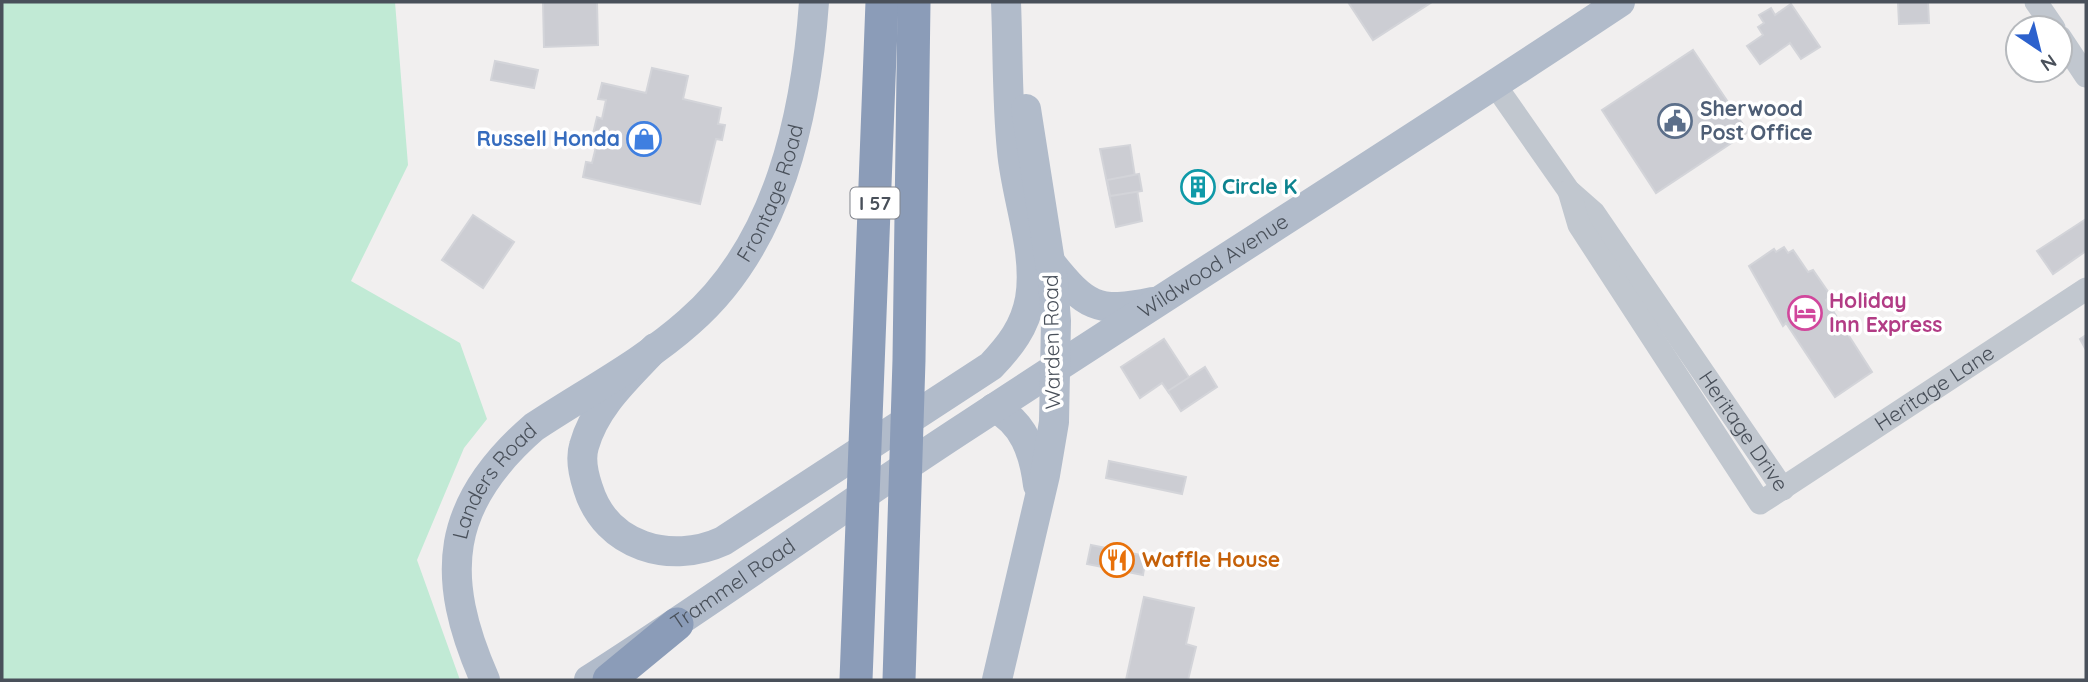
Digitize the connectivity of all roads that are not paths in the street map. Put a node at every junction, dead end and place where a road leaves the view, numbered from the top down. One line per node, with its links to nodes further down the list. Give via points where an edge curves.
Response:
1 (814, 2): 13 (main road, Frontage Road, via 798,121 760,229 716,295)
2 (882, 2): 23 (highway, I 57)
3 (914, 2): 24 (highway, I 57)
4 (1006, 2): 10 (main road, Warden Road); 13 (main road, via 1012,152 1031,269 1030,297 1023,325 991,366 723,541 701,551 658,552 617,533 604,519 591,499 583,450 600,410)
5 (1620, 2): 8 (main road, Wildwood Avenue)
6 (2074, 58): 7 (street)
7 (2086, 76)
8 (1495, 85): 9 (street, Heritage Drive); 12 (main road, Wildwood Avenue)
9 (1569, 191): 17 (street, Heritage Drive, via 1594,213); 17 (street, Heritage Drive, via 1579,225 1760,503)
10 (1050, 262): 12 (main road, via 1075,294 1098,306 1128,307); 14 (main road, Warden Road)
11 (2086, 289): 17 (street, Heritage Lane)
12 (1164, 300): 14 (main road, Wildwood Avenue)
13 (655, 348): 20 (main road, Landers Road, via 534,426 495,464 463,520 456,595)
14 (1055, 369): 15 (main road, Wildwood Avenue); 18 (main road, Warden Road, via 1054,422)
15 (994, 408): 16 (main road, Wildwood Avenue); 18 (main road, via 1019,425 1036,464)
16 (877, 487): 19 (main road, Trammel Road)
17 (1783, 489)
18 (1039, 497): 25 (main road, Warden Road)
19 (677, 624): 21 (main road, Trammel Road); 22 (highway)
20 (485, 680)
21 (589, 680)
22 (609, 680)
23 (856, 680)
24 (899, 680)
25 (998, 680)

